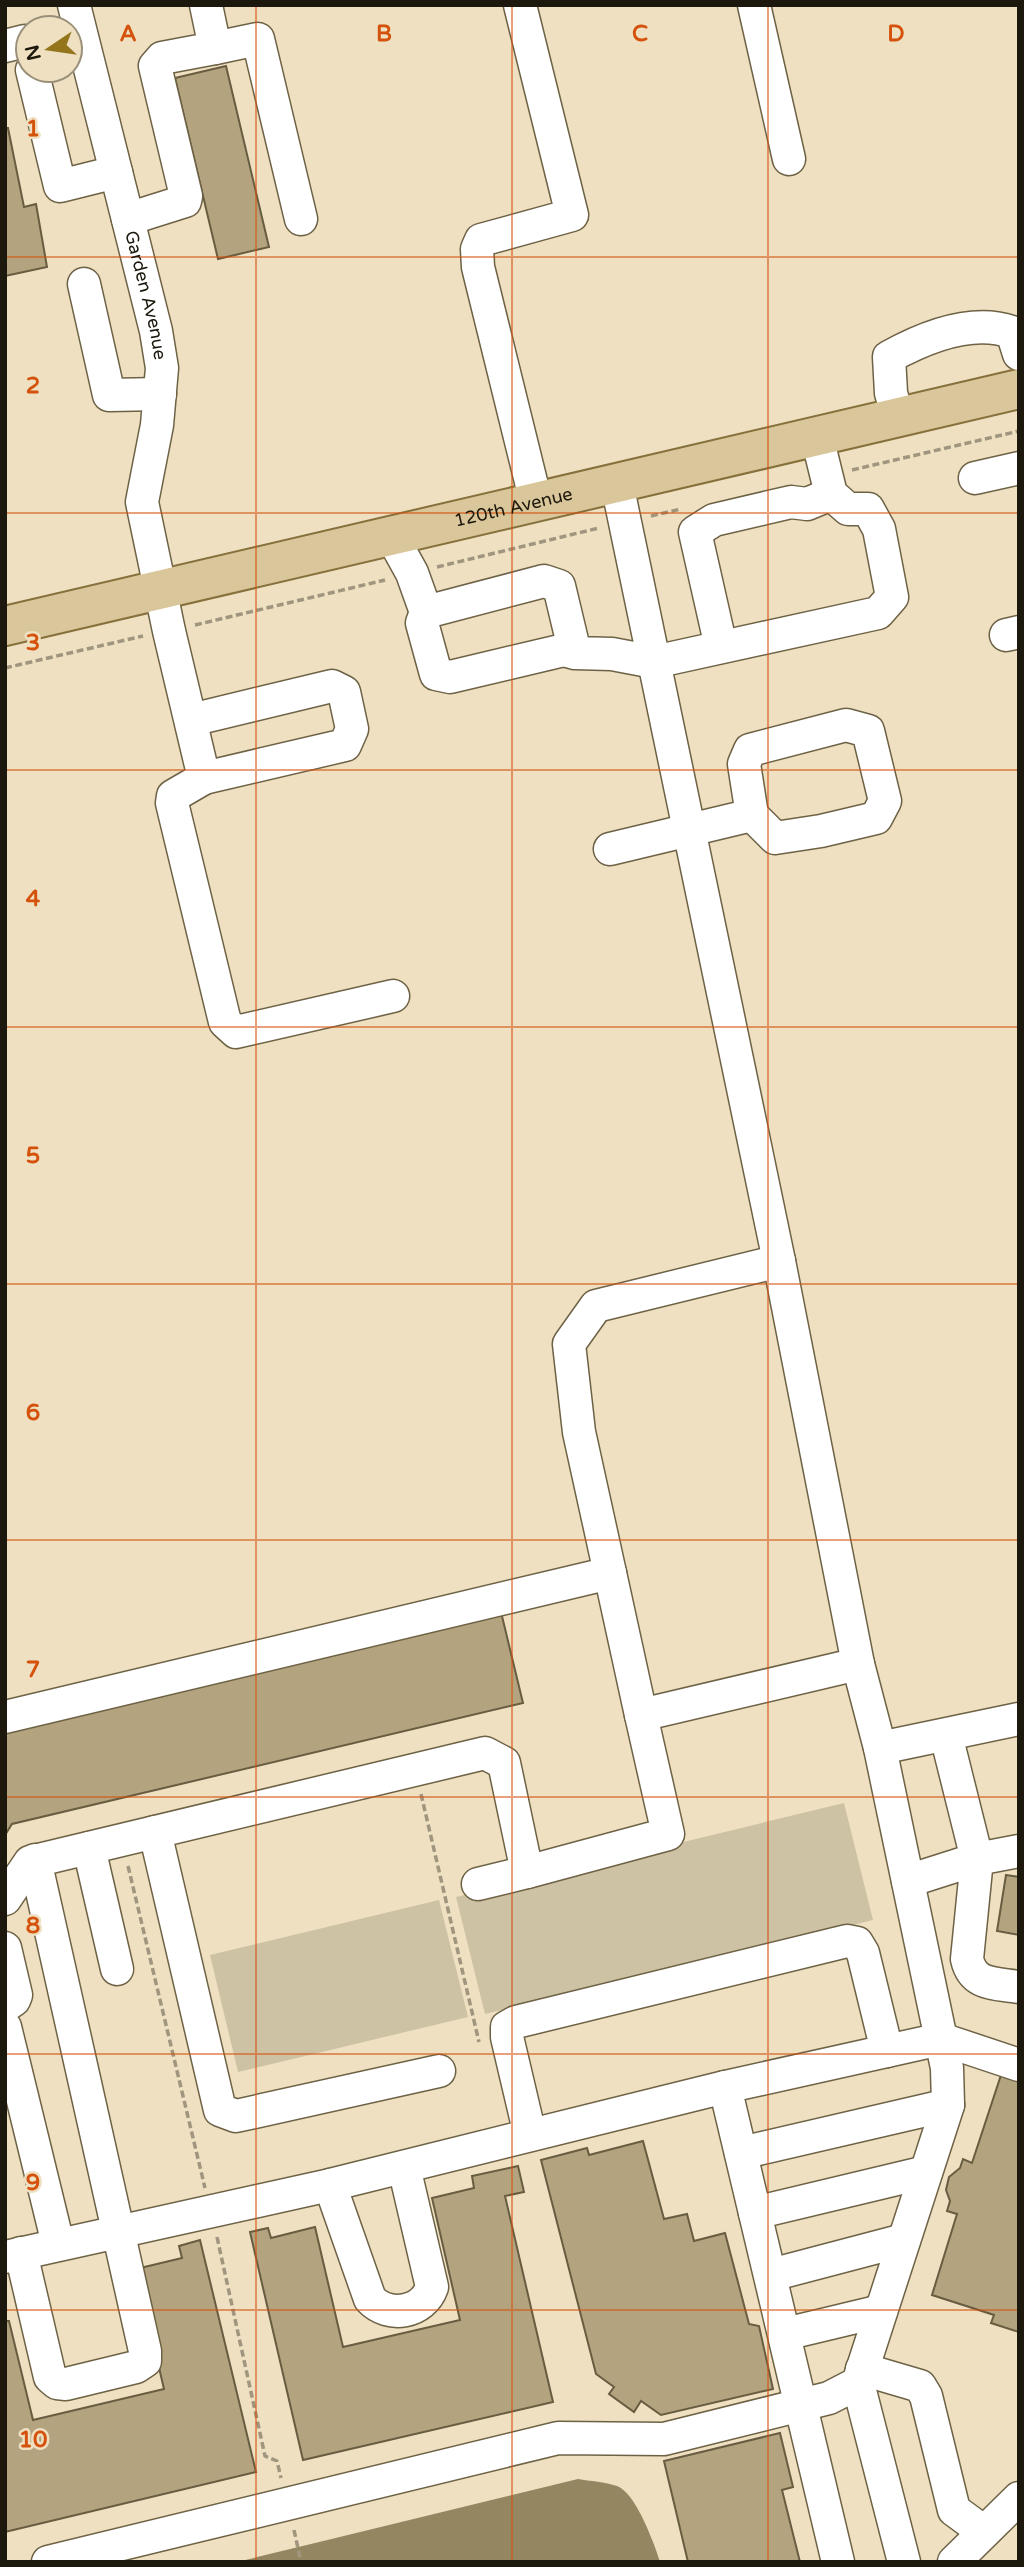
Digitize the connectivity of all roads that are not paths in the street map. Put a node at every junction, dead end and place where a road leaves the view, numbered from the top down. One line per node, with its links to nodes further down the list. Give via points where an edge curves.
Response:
1 (206, 5): 4 (street)
2 (520, 5): 21 (street, via 572,215 481,240 477,249)
3 (754, 5): 7 (street)
4 (215, 47): 9 (street, via 162,58 155,66 186,196 185,201); 10 (street, via 258,40)
5 (84, 57): 8 (street, Garden Avenue)
6 (33, 84): 8 (street, via 60,186)
7 (789, 159)
8 (116, 172): 9 (street, Garden Avenue)
9 (128, 219): 14 (street, Garden Avenue, via 156,331 162,368)
10 (301, 219)
11 (84, 284): 14 (street, via 109,395)
12 (1019, 354): 15 (street, via 1012,332 999,327 975,327 908,346 889,357)
13 (1019, 389): 15 (main road, 120th Avenue)
14 (160, 394): 23 (street, Garden Avenue, via 142,502)
15 (898, 418): 16 (main road, 120th Avenue)
16 (817, 437): 19 (main road, 120th Avenue); 20 (street)
17 (1019, 468): 18 (street)
18 (975, 478)
19 (617, 484): 21 (main road, 120th Avenue); 28 (street)
20 (831, 495): 26 (street, via 807,504 791,502 714,520 695,532); 26 (street, via 848,509 868,509 879,529 892,597 878,612)
21 (536, 502): 22 (main road, 120th Avenue)
22 (391, 536): 23 (main road, 120th Avenue); 24 (street, via 412,573)
23 (160, 589): 25 (main road, 120th Avenue); 29 (street, Garden Avenue)
24 (426, 612): 27 (street, via 544,581 559,586); 27 (street, via 422,624 436,674 450,677 564,650)
25 (5, 626)
26 (721, 647): 28 (street)
27 (575, 653): 28 (street)
28 (654, 662): 32 (street)
29 (191, 720): 30 (street, Garden Avenue); 30 (street, via 332,686 344,692 352,729 345,745)
30 (204, 778): 34 (street, via 173,796 172,803 225,1022 236,1032)
31 (752, 815): 31 (street, via 775,838 876,818 885,801 868,731 846,725 750,750 744,764); 32 (street)
32 (689, 830): 33 (street); 35 (street)
33 (610, 849)
34 (393, 996)
35 (779, 1261): 36 (street, via 596,1306 569,1345 579,1432); 37 (street)
36 (610, 1573): 38 (street); 39 (street)
37 (858, 1664): 38 (street); 42 (street)
38 (641, 1715): 48 (street, via 668,1834)
39 (5, 1717)
40 (1019, 1719): 41 (street)
41 (946, 1735): 42 (street); 46 (street)
42 (880, 1748): 49 (street)
43 (144, 1834): 44 (street); 48 (street, via 485,1753 504,1763); 61 (street, via 220,2110 236,2116)
44 (89, 1848): 47 (street); 53 (street)
45 (1019, 1851): 46 (street)
46 (977, 1859): 49 (street); 55 (street, via 969,1972 978,1979)
47 (35, 1860): 51 (street); 54 (street)
48 (527, 1872): 50 (street)
49 (908, 1881): 58 (street)
50 (478, 1884)
51 (5, 1899)
52 (5, 1948): 56 (street)
53 (117, 1969)
54 (61, 1978): 56 (street); 70 (street)
55 (1019, 1987)
56 (10, 1997)
57 (5, 2027): 72 (street)
58 (941, 2039): 59 (street); 60 (street); 63 (street)
59 (887, 2051): 62 (street); 64 (street, via 863,1952 857,1943 848,1941 507,2027)
60 (1019, 2065)
61 (439, 2071)
62 (725, 2087): 64 (street); 65 (street)
63 (948, 2105): 65 (street); 67 (street)
64 (530, 2135): 66 (street)
65 (741, 2153): 69 (street)
66 (404, 2167): 68 (street); 68 (street, via 432,2287 429,2297 400,2311 378,2308 370,2299)
67 (926, 2172): 69 (street); 71 (street)
68 (330, 2185): 70 (street)
69 (755, 2213): 74 (street)
70 (117, 2231): 72 (street); 73 (street, via 145,2361 66,2384 50,2377)
71 (904, 2240): 74 (street); 75 (street)
72 (58, 2244): 73 (street)
73 (13, 2255)
74 (771, 2275): 76 (street)
75 (881, 2311): 76 (street); 77 (street)
76 (785, 2334): 78 (street)
77 (860, 2375): 78 (street, via 829,2398); 80 (street, via 920,2386 954,2510); 83 (street)
78 (802, 2404): 81 (street, via 664,2439 558,2438); 82 (street)
79 (1019, 2498): 80 (street)
80 (984, 2532): 84 (street)
81 (48, 2562)
82 (838, 2562)
83 (904, 2562)
84 (954, 2562)

